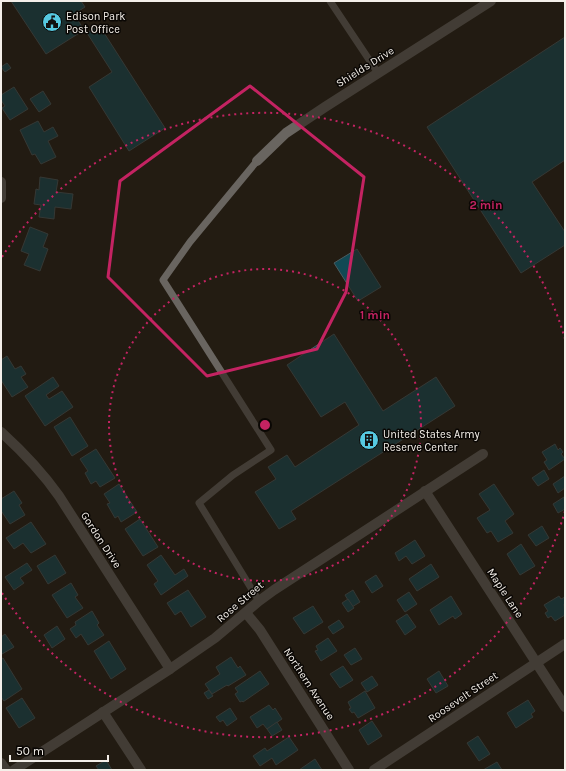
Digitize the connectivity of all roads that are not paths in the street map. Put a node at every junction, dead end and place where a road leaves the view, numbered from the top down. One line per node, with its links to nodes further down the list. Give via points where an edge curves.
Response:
1 (330, 1): 3 (lane)
2 (491, 1): 3 (street, Shields Drive)
3 (378, 73): 4 (street, Shields Drive, via 286,133)
4 (257, 161): 10 (lane, via 190,242 163,280 271,450 233,475 198,503)
5 (1, 182): 6 (street)
6 (1, 198)
7 (1, 432): 14 (street, Gordon Drive, via 41,472 59,496)
8 (483, 454): 9 (street, Rose Street)
9 (425, 491): 10 (street, Rose Street); 13 (street, Maple Lane)
10 (259, 601): 11 (street, Rose Street)
11 (246, 613): 14 (street, Rose Street); 21 (street, Northern Avenue, via 260,630)
12 (565, 644): 13 (street, Roosevelt Street)
13 (537, 662): 15 (street, Maple Lane); 22 (street, Roosevelt Street)
14 (170, 669): 16 (street, Rose Street)
15 (565, 707)
16 (103, 712): 19 (street, Rose Street); 20 (street)
17 (1, 763): 18 (street)
18 (6, 770)
19 (14, 770)
20 (141, 770)
21 (349, 770)
22 (374, 770)

